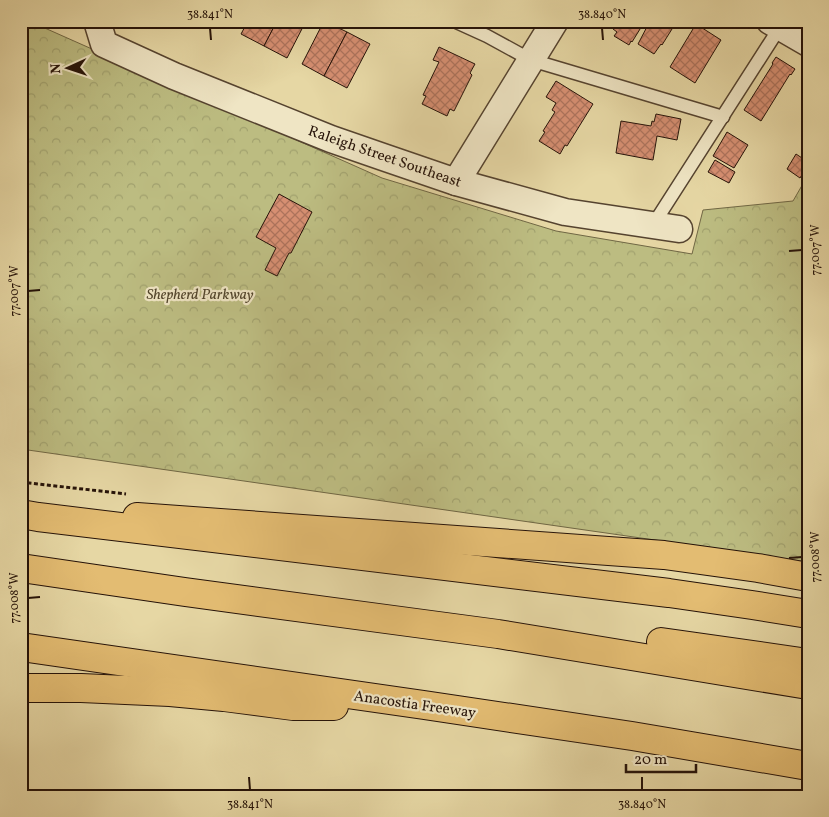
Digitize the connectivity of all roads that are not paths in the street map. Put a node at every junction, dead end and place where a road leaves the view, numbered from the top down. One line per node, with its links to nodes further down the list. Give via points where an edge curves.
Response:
1 (454, 21): 6 (lane)
2 (555, 21): 6 (street)
3 (775, 24): 5 (street); 7 (lane)
4 (100, 33): 8 (street, Raleigh Street Southeast, via 174,76 332,139)
5 (808, 43)
6 (531, 60): 7 (lane); 8 (street)
7 (723, 117): 9 (lane)
8 (456, 182): 9 (street, Raleigh Street Southeast, via 565,212)
9 (653, 225): 10 (street, Raleigh Street Southeast)
10 (679, 228)
11 (21, 505): 14 (main road, via 157,518 648,553)
12 (21, 514): 15 (main road, via 669,593)
13 (21, 568): 16 (main road)
14 (808, 577)
15 (808, 614)
16 (498, 634): 18 (main road, via 620,636); 19 (main road)
17 (21, 648): 21 (main road, Anacostia Freeway)
18 (808, 663)
19 (808, 685)
20 (21, 688): 21 (main road, via 170,692 293,706)
21 (424, 705): 22 (main road, Anacostia Freeway)
22 (808, 766)

